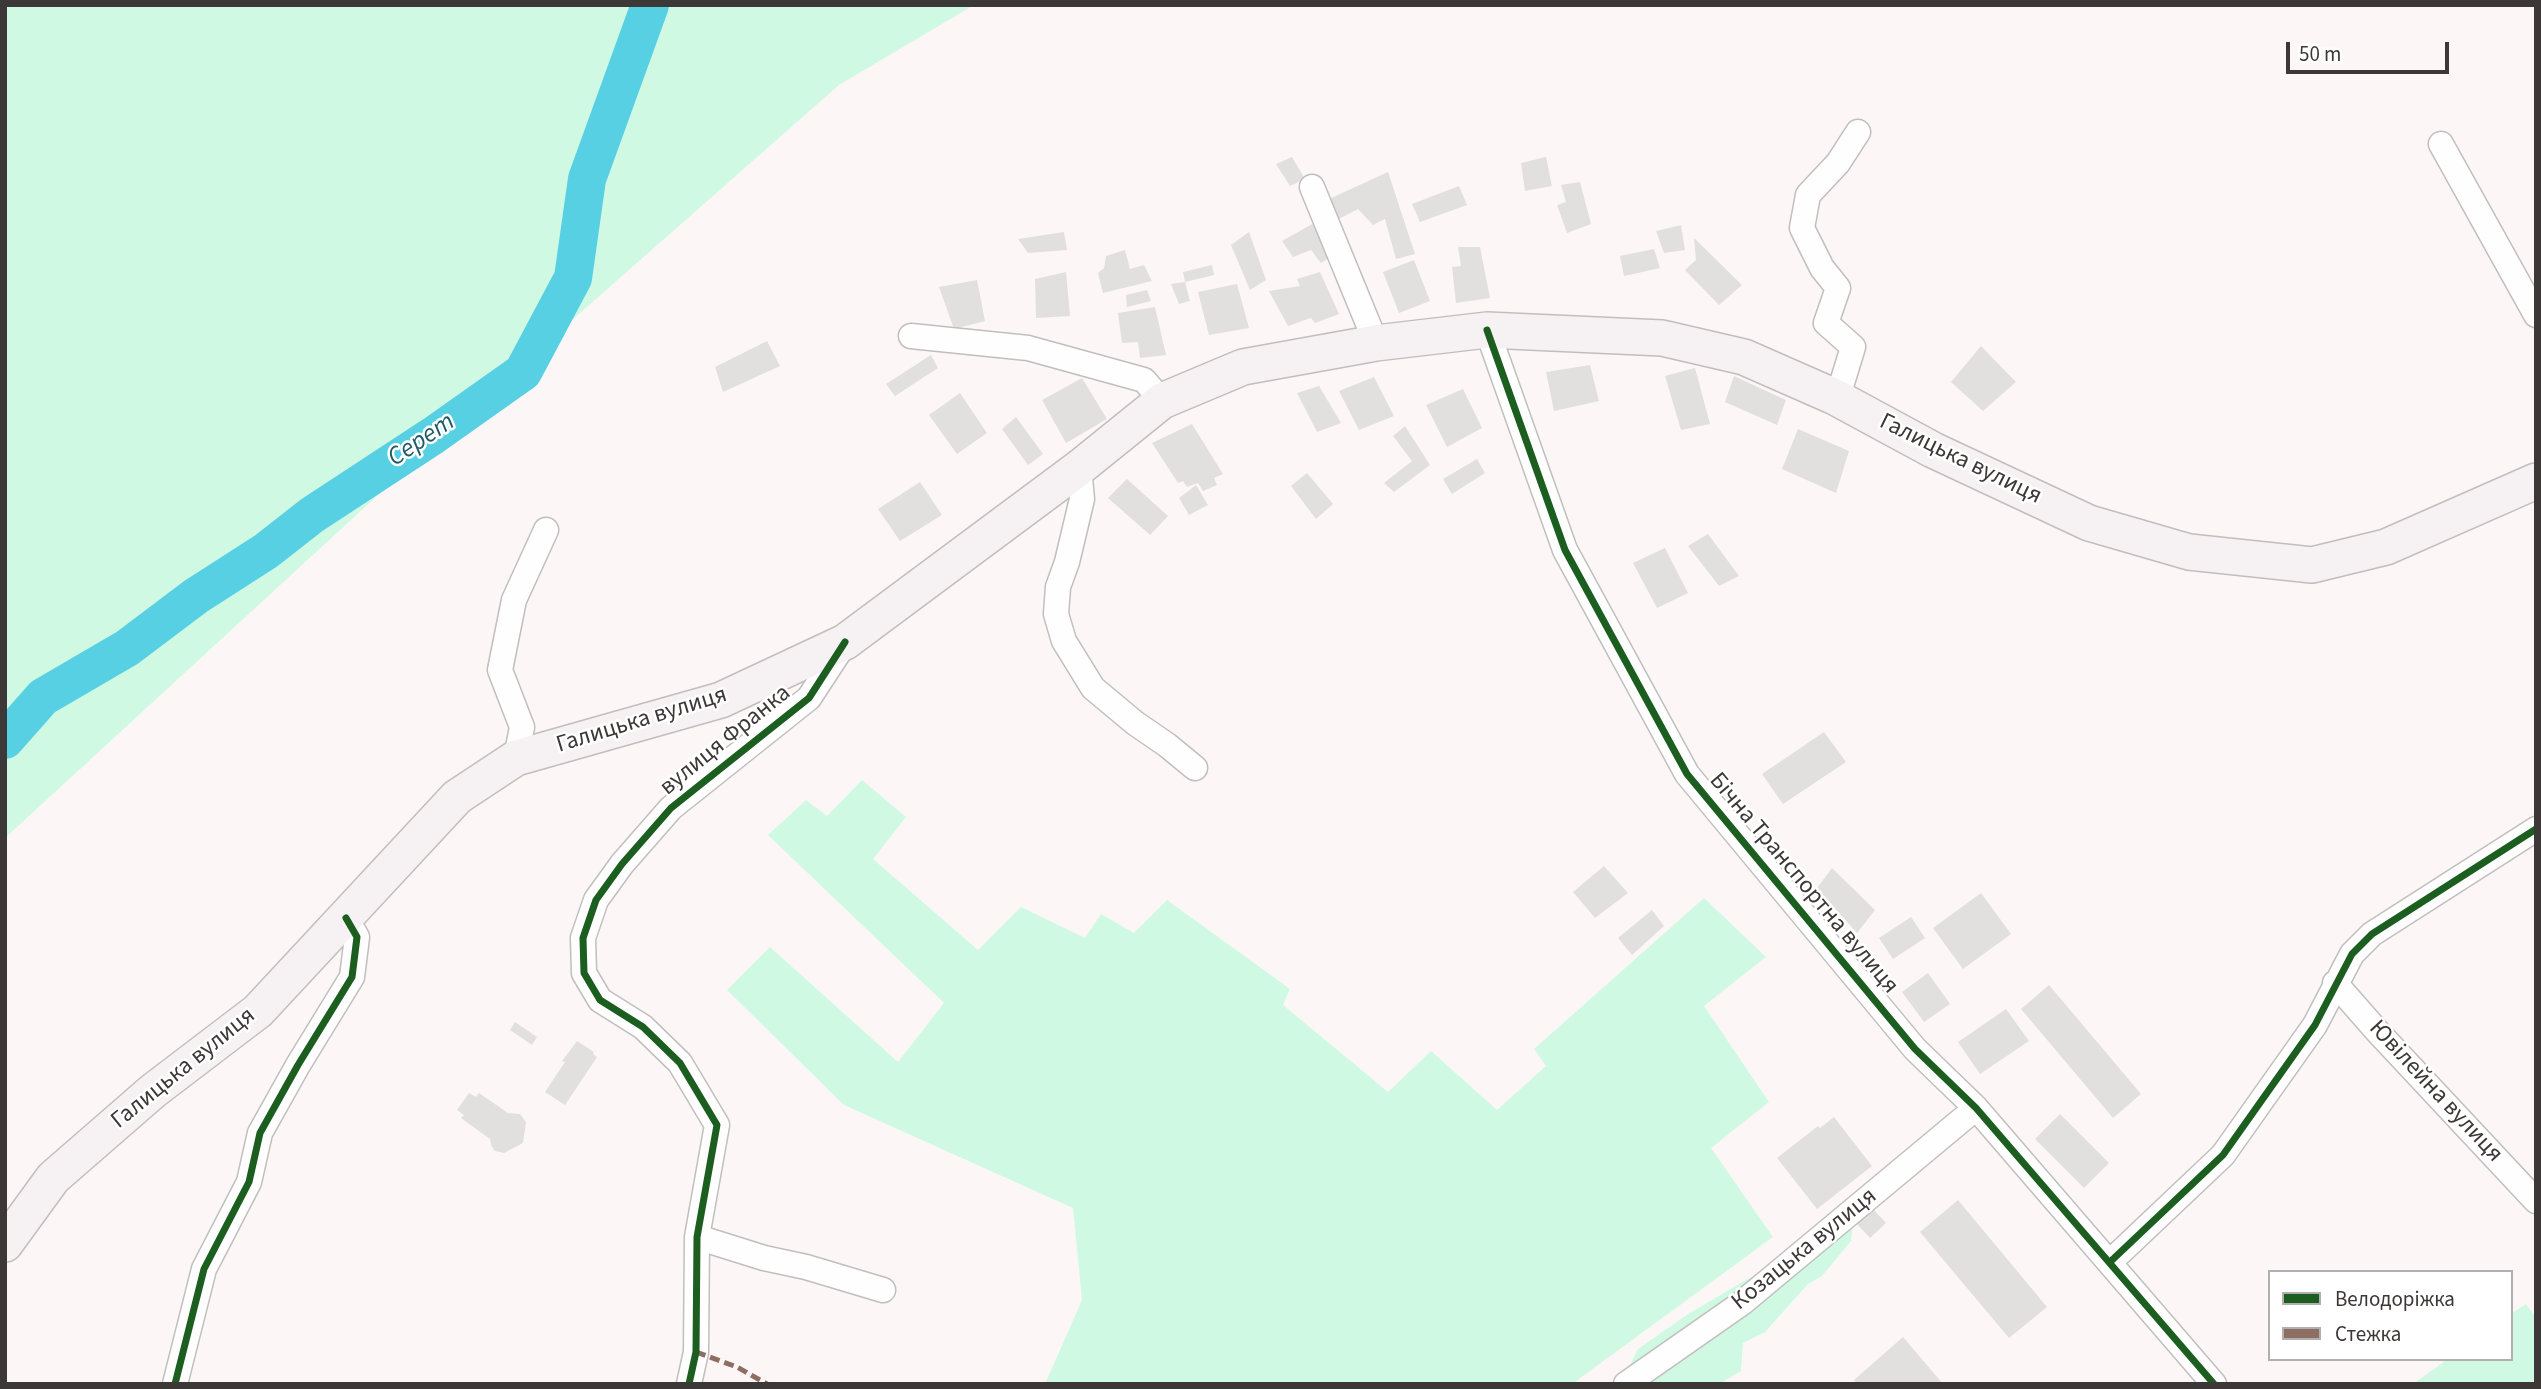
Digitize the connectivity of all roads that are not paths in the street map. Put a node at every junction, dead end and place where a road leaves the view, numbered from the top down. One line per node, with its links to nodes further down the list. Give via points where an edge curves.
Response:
1 (1858, 132): 8 (street, via 1838,163 1808,195 1802,228 1838,288 1826,323 1853,346)
2 (2441, 145): 4 (street)
3 (1312, 187): 7 (street)
4 (2536, 315)
5 (1487, 330): 7 (main road, Галицька вулиця); 8 (main road, Галицька вулиця, via 1662,338 1744,357); 19 (street, Бічна Транспортна вулиця, via 1564,550 1688,774 1915,1049)
6 (911, 336): 9 (street, via 1028,348 1144,380)
7 (1376, 342): 9 (main road, Галицька вулиця, via 1243,367)
8 (1835, 397): 11 (main road, Галицька вулиця, via 1933,450 2089,523 2189,552 2312,565 2386,547)
9 (1162, 401): 10 (main road, Галицька вулиця)
10 (1079, 468): 13 (main road, Галицька вулиця); 15 (street, via 1082,499 1058,587 1056,614 1064,641 1093,688)
11 (2536, 481)
12 (546, 530): 14 (street, via 514,600 500,670 522,727)
13 (845, 642): 14 (main road, Галицька вулиця, via 721,701); 21 (street, вулиця Франка, via 809,698 671,808 596,900 583,938 584,973 600,1000 643,1027 680,1063 717,1125)
14 (516, 758): 17 (main road, Галицька вулиця, via 457,797)
15 (1195, 768)
16 (2536, 829): 18 (street, via 2372,934 2352,954)
17 (346, 918): 22 (main road, Галицька вулиця, via 257,1010 153,1091 53,1178); 25 (street, via 357,937 352,977 260,1133 249,1182 204,1269)
18 (2335, 983): 20 (street, Ювілейна вулиця); 23 (street, via 2315,1025 2223,1155)
19 (1976, 1108): 23 (street, Бічна Транспортна вулиця); 27 (street, Козацька вулиця, via 1742,1303)
20 (2536, 1201)
21 (697, 1237): 24 (street); 26 (street, вулиця Франка, via 696,1352)
22 (5, 1244)
23 (2110, 1262): 28 (street, Бічна Транспортна вулиця)
24 (883, 1290)
25 (175, 1384)
26 (689, 1384)
27 (1626, 1384)
28 (2214, 1384)

